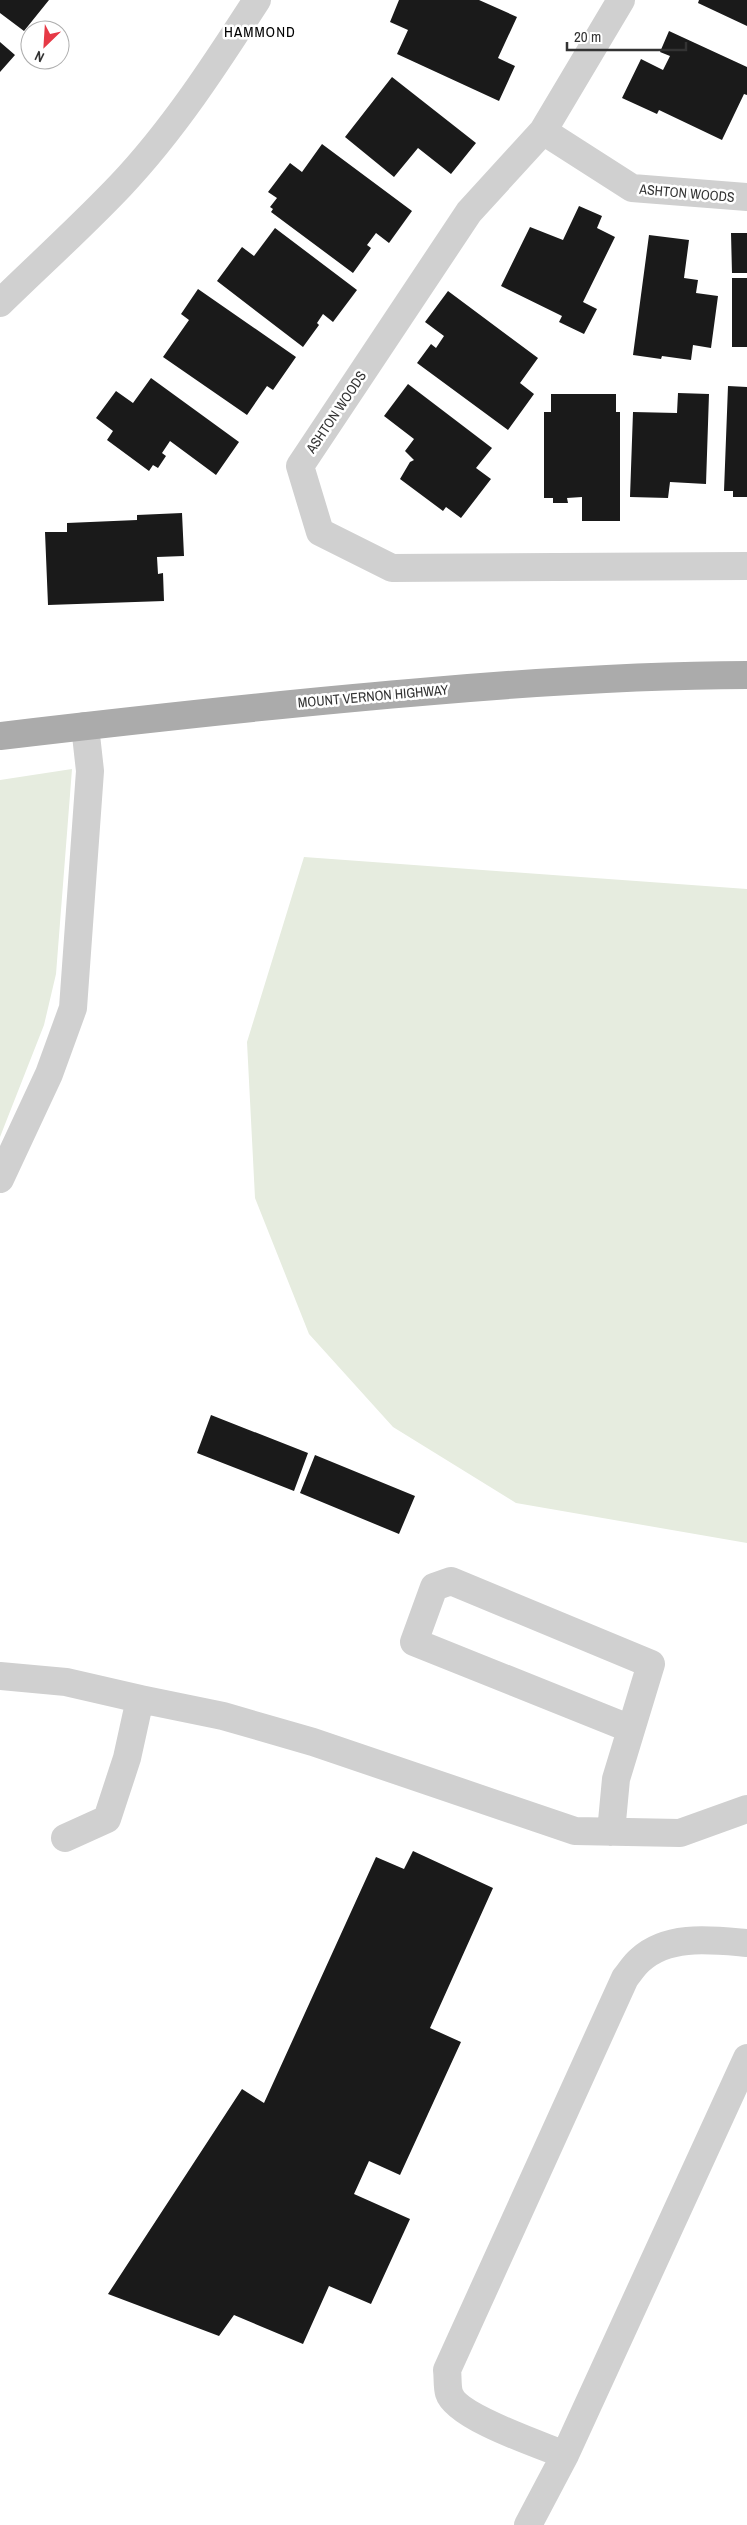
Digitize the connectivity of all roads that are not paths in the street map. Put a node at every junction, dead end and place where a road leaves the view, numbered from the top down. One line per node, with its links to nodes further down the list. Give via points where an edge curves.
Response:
1 (257, 0): 5 (street, via 213,69 171,126 120,186)
2 (621, 0): 3 (street)
3 (543, 131): 4 (street, ASHTON WOODS, via 632,188); 6 (street, ASHTON WOODS, via 469,212 300,466 320,532 392,568)
4 (747, 197)
5 (0, 303)
6 (747, 566)
7 (747, 675): 8 (main road, MOUNT VERNON HIGHWAY, via 520,684 255,706)
8 (85, 726): 9 (main road, MOUNT VERNON HIGHWAY); 10 (street, via 90,771 73,1008 49,1074)
9 (0, 736)
10 (0, 1179)
11 (0, 1676): 12 (street, via 66,1682)
12 (140, 1699): 15 (street, via 223,1716 313,1742 575,1831); 16 (street, via 127,1758 107,1819)
13 (631, 1728): 13 (street, via 651,1664 452,1581 434,1587 414,1642); 15 (street, via 616,1779)
14 (747, 1809): 15 (street, via 680,1833)
15 (611, 1832)
16 (65, 1838)
17 (747, 1943): 19 (street, via 685,1941 657,1949 640,1960 625,1978 447,2370 449,2394 461,2408 485,2422)
18 (747, 2058): 19 (street)
19 (565, 2455): 20 (street)
20 (528, 2525)

